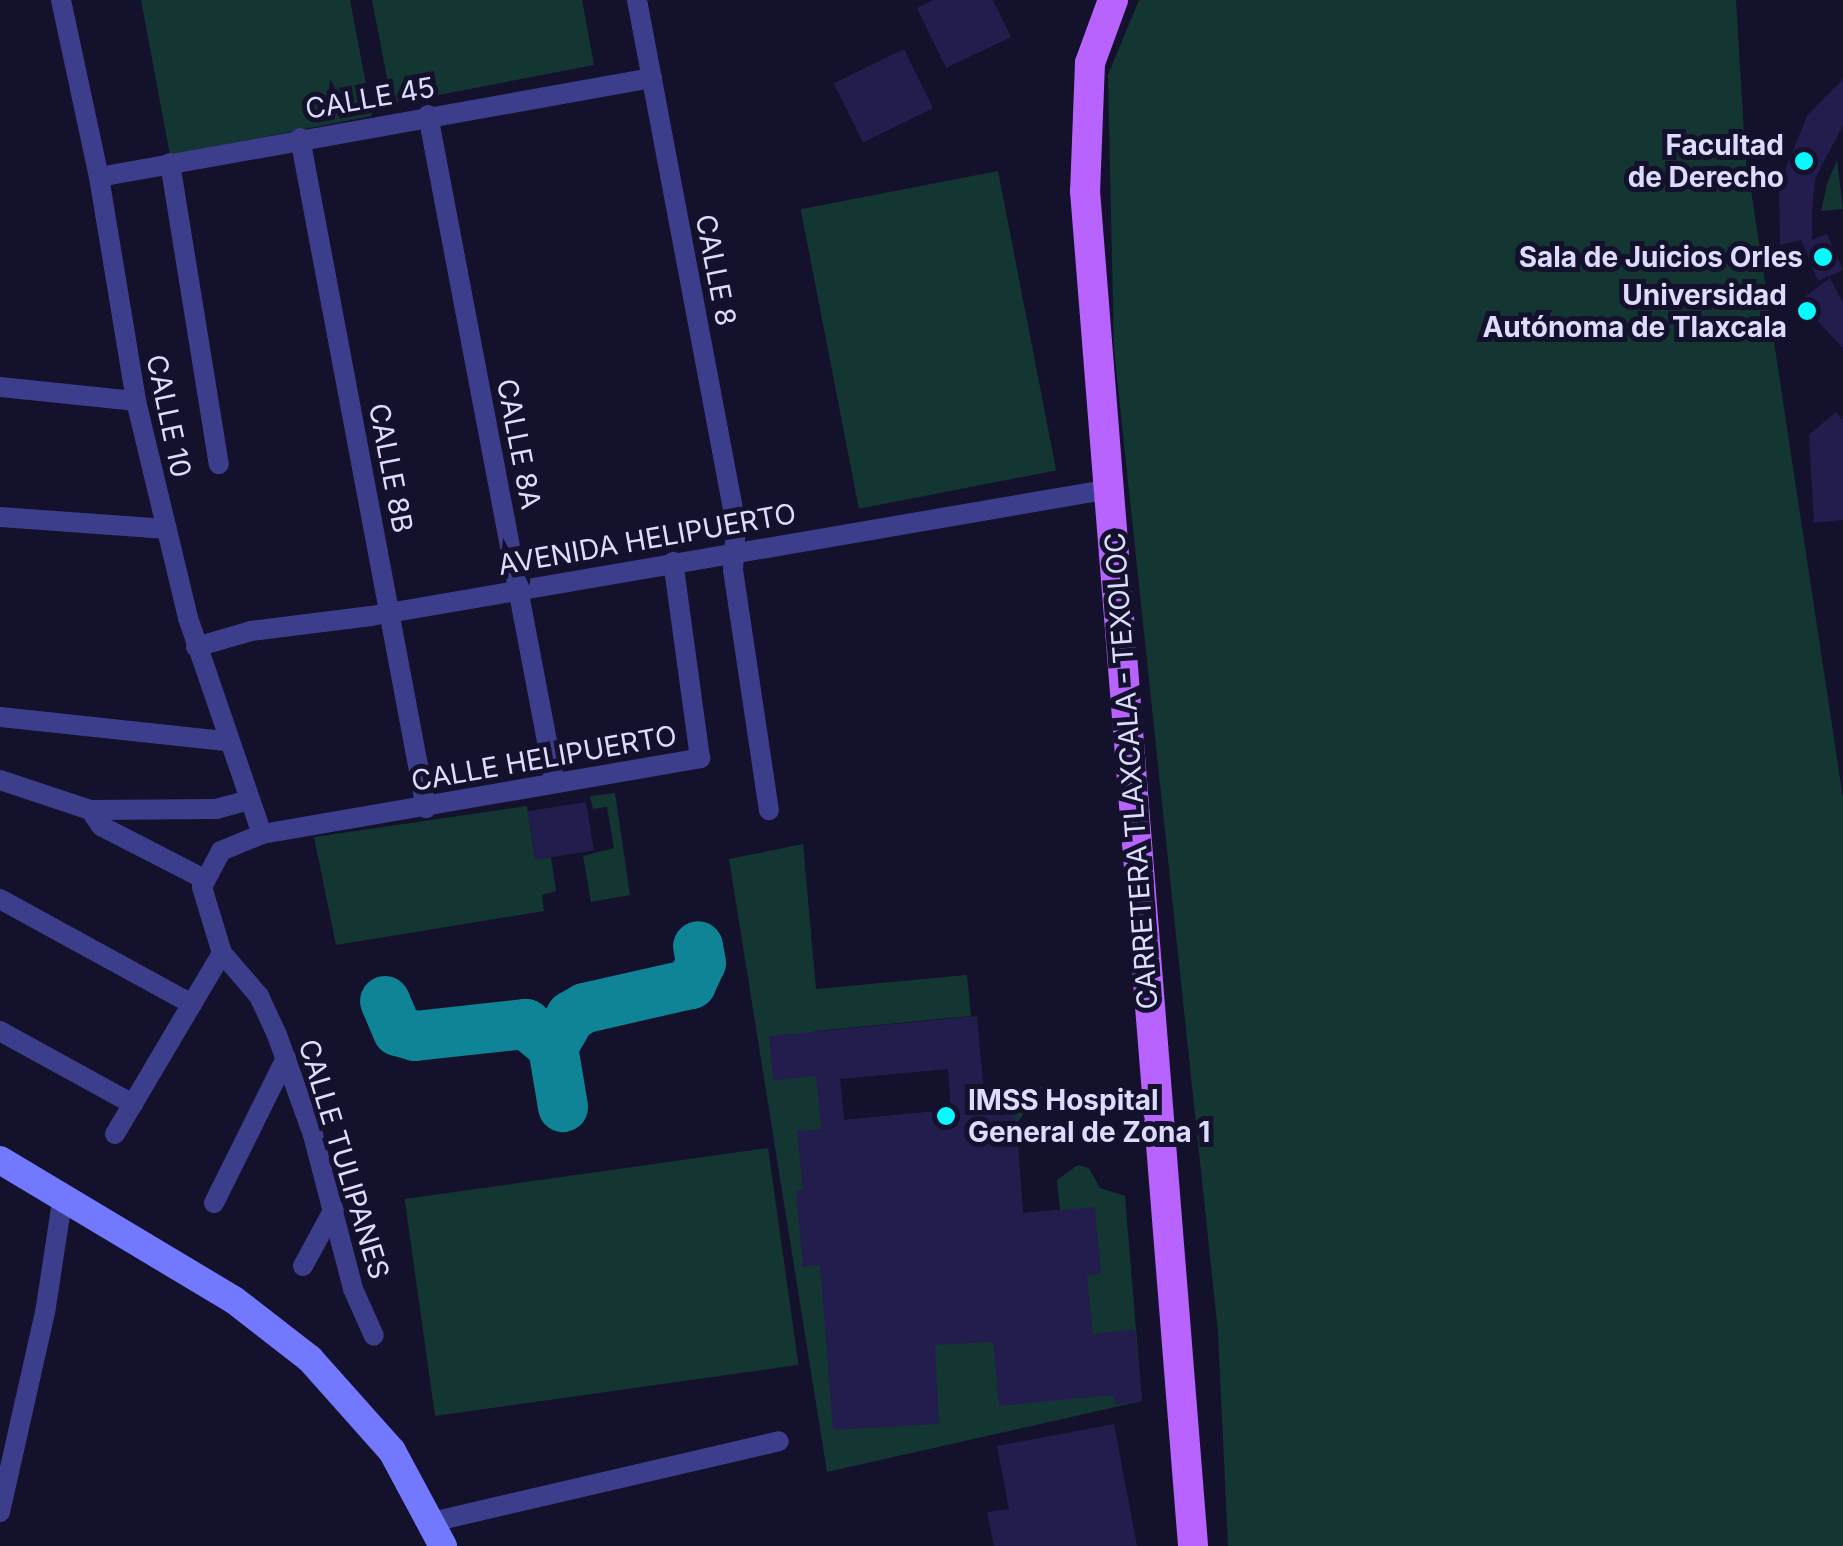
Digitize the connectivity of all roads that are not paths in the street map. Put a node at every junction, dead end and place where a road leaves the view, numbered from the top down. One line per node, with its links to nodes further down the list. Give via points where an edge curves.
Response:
1 (61, 0): 8 (street, CALLE 10)
2 (638, 0): 4 (street, CALLE 8)
3 (1113, 0): 12 (main road, CARRETERA TLAXCALA - TEXOLOC, via 1090,63 1084,111)
4 (652, 78): 5 (street, CALLE 45); 15 (street, CALLE 8, via 736,525)
5 (428, 115): 6 (street, CALLE 45); 17 (street, CALLE 8A)
6 (300, 138): 7 (street, CALLE 45); 18 (street, CALLE 8B)
7 (170, 164): 8 (street, CALLE 45); 11 (street)
8 (100, 177): 10 (street, CALLE 10)
9 (0, 387): 10 (street)
10 (136, 401): 14 (street, CALLE 10)
11 (218, 464)
12 (1110, 489): 15 (street, AVENIDA HELIPUERTO); 49 (main road, CARRETERA TLAXCALA - TEXOLOC)
13 (0, 517): 14 (street)
14 (167, 529): 19 (street, CALLE 10)
15 (733, 551): 16 (street, AVENIDA HELIPUERTO); 27 (street, CALLE 8)
16 (674, 562): 17 (street, AVENIDA HELIPUERTO); 23 (street, CALLE HELIPUERTO, via 700,758)
17 (519, 591): 18 (street, AVENIDA HELIPUERTO); 23 (street, CALLE 8A)
18 (391, 613): 19 (street, AVENIDA HELIPUERTO, via 236,634); 25 (street, CALLE 8B)
19 (196, 648): 21 (street, CALLE 10)
20 (0, 717): 21 (street)
21 (226, 741): 24 (street, CALLE 10)
22 (0, 780): 26 (street)
23 (555, 783): 25 (street, CALLE HELIPUERTO)
24 (249, 800): 28 (street); 29 (street, CALLE 10)
25 (426, 808): 29 (street, CALLE HELIPUERTO)
26 (90, 810): 28 (street); 30 (street, via 100,826)
27 (769, 810)
28 (172, 812): 30 (street)
29 (262, 834): 31 (street, CALLE HELIPUERTO, via 221,851)
30 (153, 850): 31 (street)
31 (202, 878): 33 (street)
32 (0, 899): 34 (street)
33 (222, 954): 34 (street); 36 (street, CALLE TULIPANES, via 258,996)
34 (192, 1004): 37 (street)
35 (0, 1031): 37 (street)
36 (286, 1058): 41 (street); 42 (street, CALLE TULIPANES)
37 (133, 1104): 38 (street)
38 (115, 1134)
39 (0, 1160): 40 (main road)
40 (63, 1196): 45 (street, via 46,1313); 48 (main road, via 234,1300 319,1367 392,1451)
41 (214, 1203)
42 (334, 1209): 43 (street); 44 (street, CALLE TULIPANES)
43 (303, 1266)
44 (374, 1336)
45 (8, 1438): 47 (street)
46 (779, 1441): 48 (street)
47 (0, 1512)
48 (438, 1534)
49 (1193, 1546)

